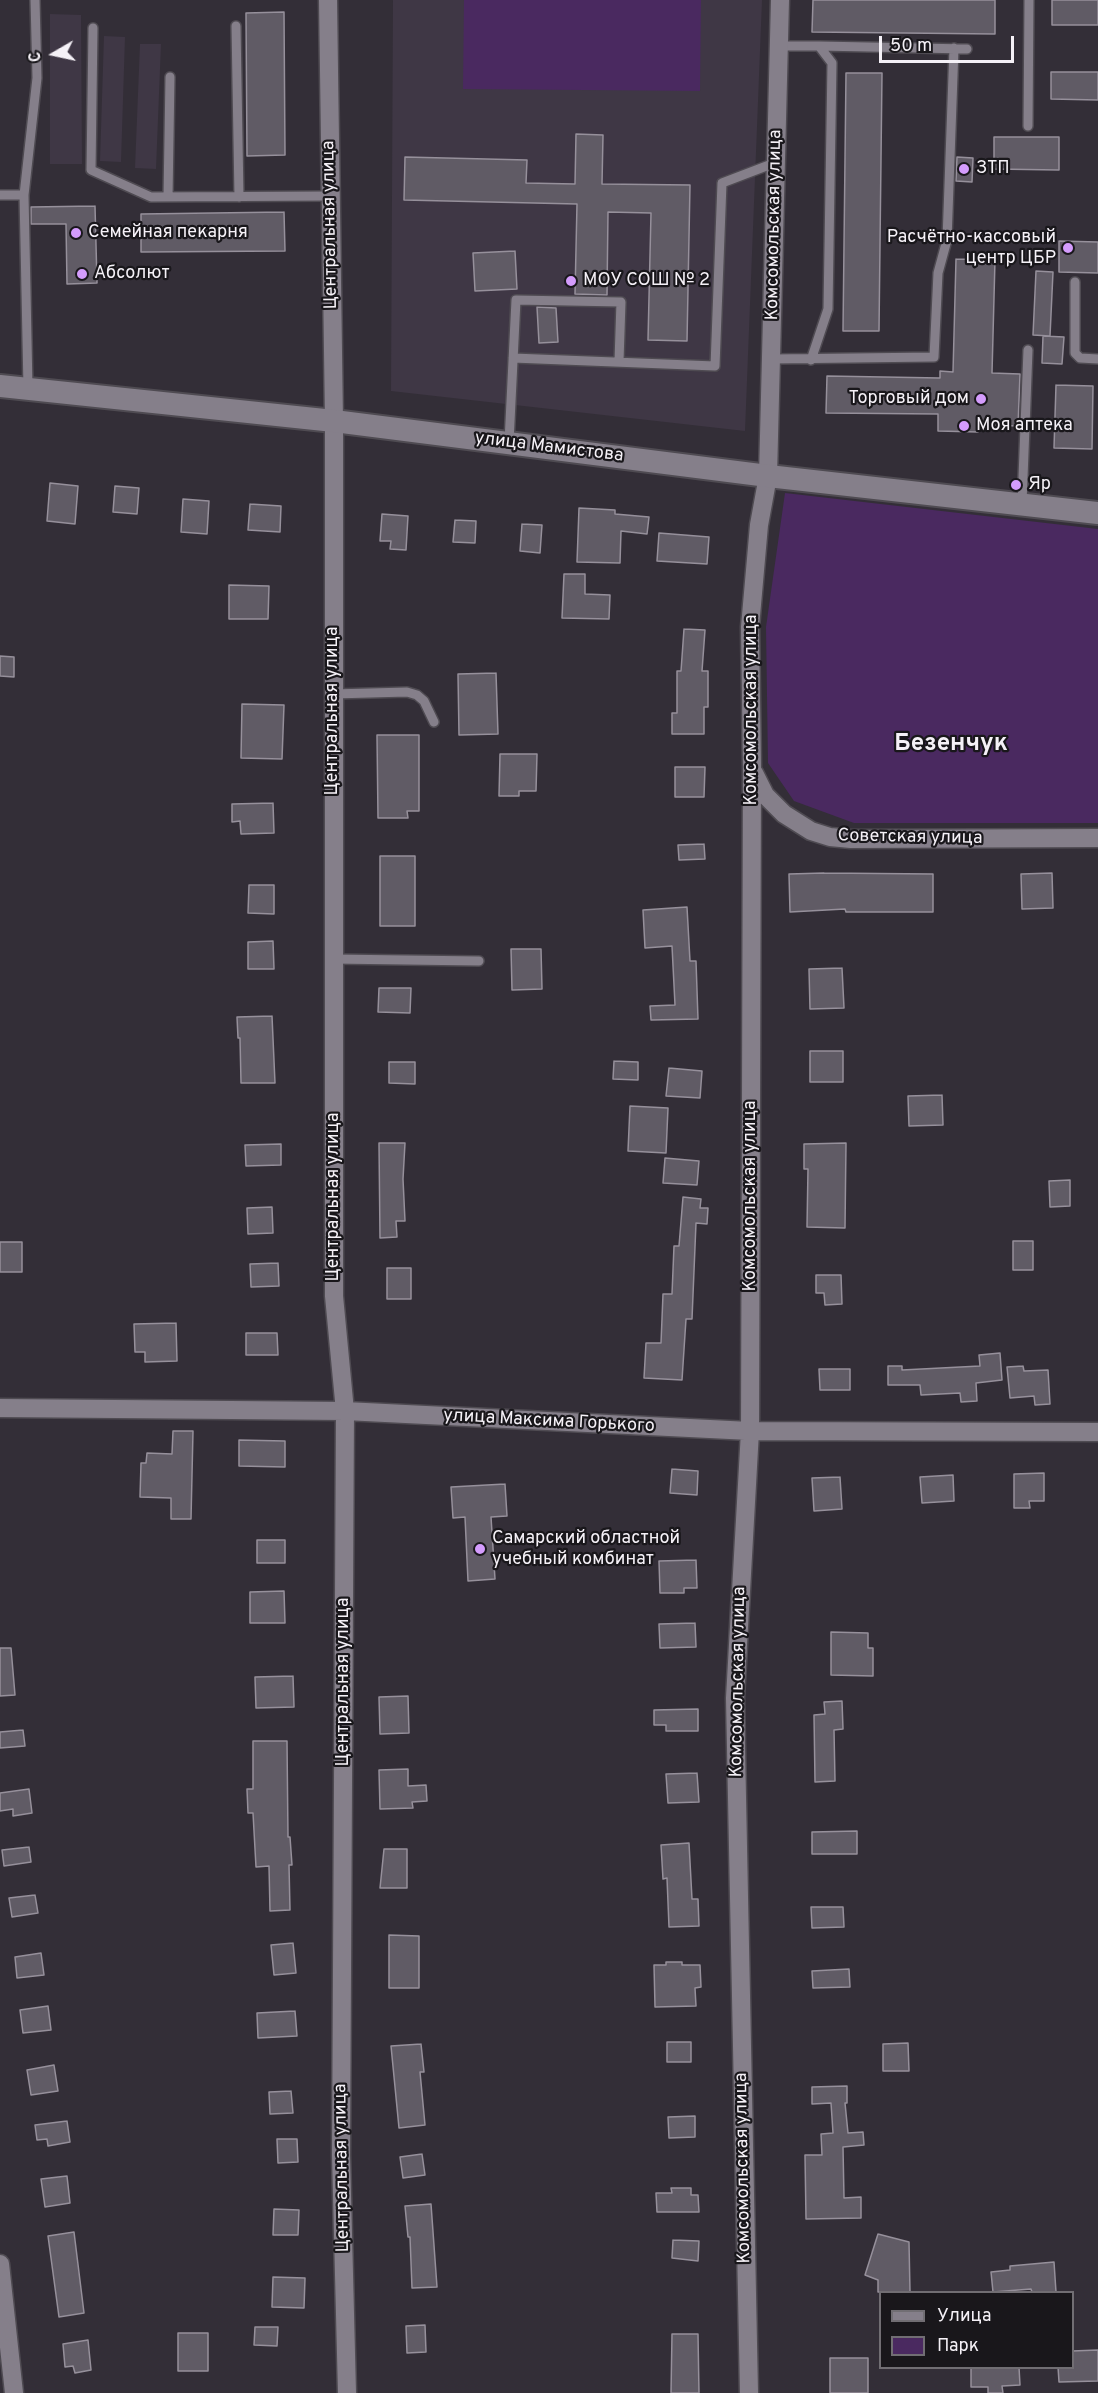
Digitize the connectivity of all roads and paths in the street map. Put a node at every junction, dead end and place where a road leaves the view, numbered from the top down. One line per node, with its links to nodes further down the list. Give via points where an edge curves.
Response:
1 (35, 0): 15 (lane, via 37,78)
2 (328, 0): 16 (street, Центральная улица)
3 (780, 0): 7 (street, Комсомольская улица)
4 (1029, 0): 12 (lane)
5 (236, 26): 18 (lane)
6 (93, 28): 17 (lane, via 91,170 152,197)
7 (780, 46): 8 (lane); 13 (street, Комсомольская улица)
8 (819, 46): 9 (lane); 24 (lane, via 832,63 828,309)
9 (954, 48): 10 (lane); 24 (lane, via 947,240 938,273 934,357)
10 (967, 49)
11 (170, 77): 17 (lane)
12 (1028, 126)
13 (777, 162): 22 (street, Комсомольская улица); 25 (lane, via 722,183 715,366)
14 (0, 195): 15 (lane)
15 (24, 195): 27 (lane)
16 (331, 196): 18 (lane); 28 (street, Центральная улица)
17 (168, 197): 18 (lane)
18 (239, 197)
19 (1075, 282): 23 (lane, via 1075,353 1080,358)
20 (1028, 350): 31 (lane)
21 (513, 358): 25 (lane); 25 (lane, via 516,300 621,302); 29 (lane)
22 (772, 359): 24 (lane); 30 (street, Комсомольская улица)
23 (1098, 359)
24 (811, 360)
25 (619, 361)
26 (0, 386): 27 (street, улица Мамистова)
27 (28, 389): 28 (street, улица Мамистова)
28 (334, 421): 29 (street, улица Мамистова); 33 (street, Центральная улица)
29 (509, 442): 30 (street, улица Мамистова)
30 (768, 476): 31 (street, улица Мамистова); 35 (street, Комсомольская улица, via 759,525 750,627)
31 (1022, 505): 32 (street, улица Мамистова)
32 (1098, 513)
33 (333, 694): 34 (lane, via 407,692 424,701); 37 (street, Центральная улица)
34 (434, 722)
35 (752, 768): 36 (street, Советская улица, via 774,805 797,823 830,837); 41 (street, Комсомольская улица)
36 (1098, 838)
37 (333, 959): 38 (lane); 40 (street, Центральная улица, via 334,1296)
38 (479, 961)
39 (0, 1408): 40 (street, улица Максима Горького)
40 (345, 1411): 41 (street, улица Максима Горького); 45 (street, Центральная улица, via 341,2155)
41 (750, 1431): 42 (street, улица Максима Горького); 46 (street, Комсомольская улица, via 735,1698)
42 (1098, 1432)
43 (0, 2264): 44 (street)
44 (14, 2393)
45 (347, 2393)
46 (749, 2393)

